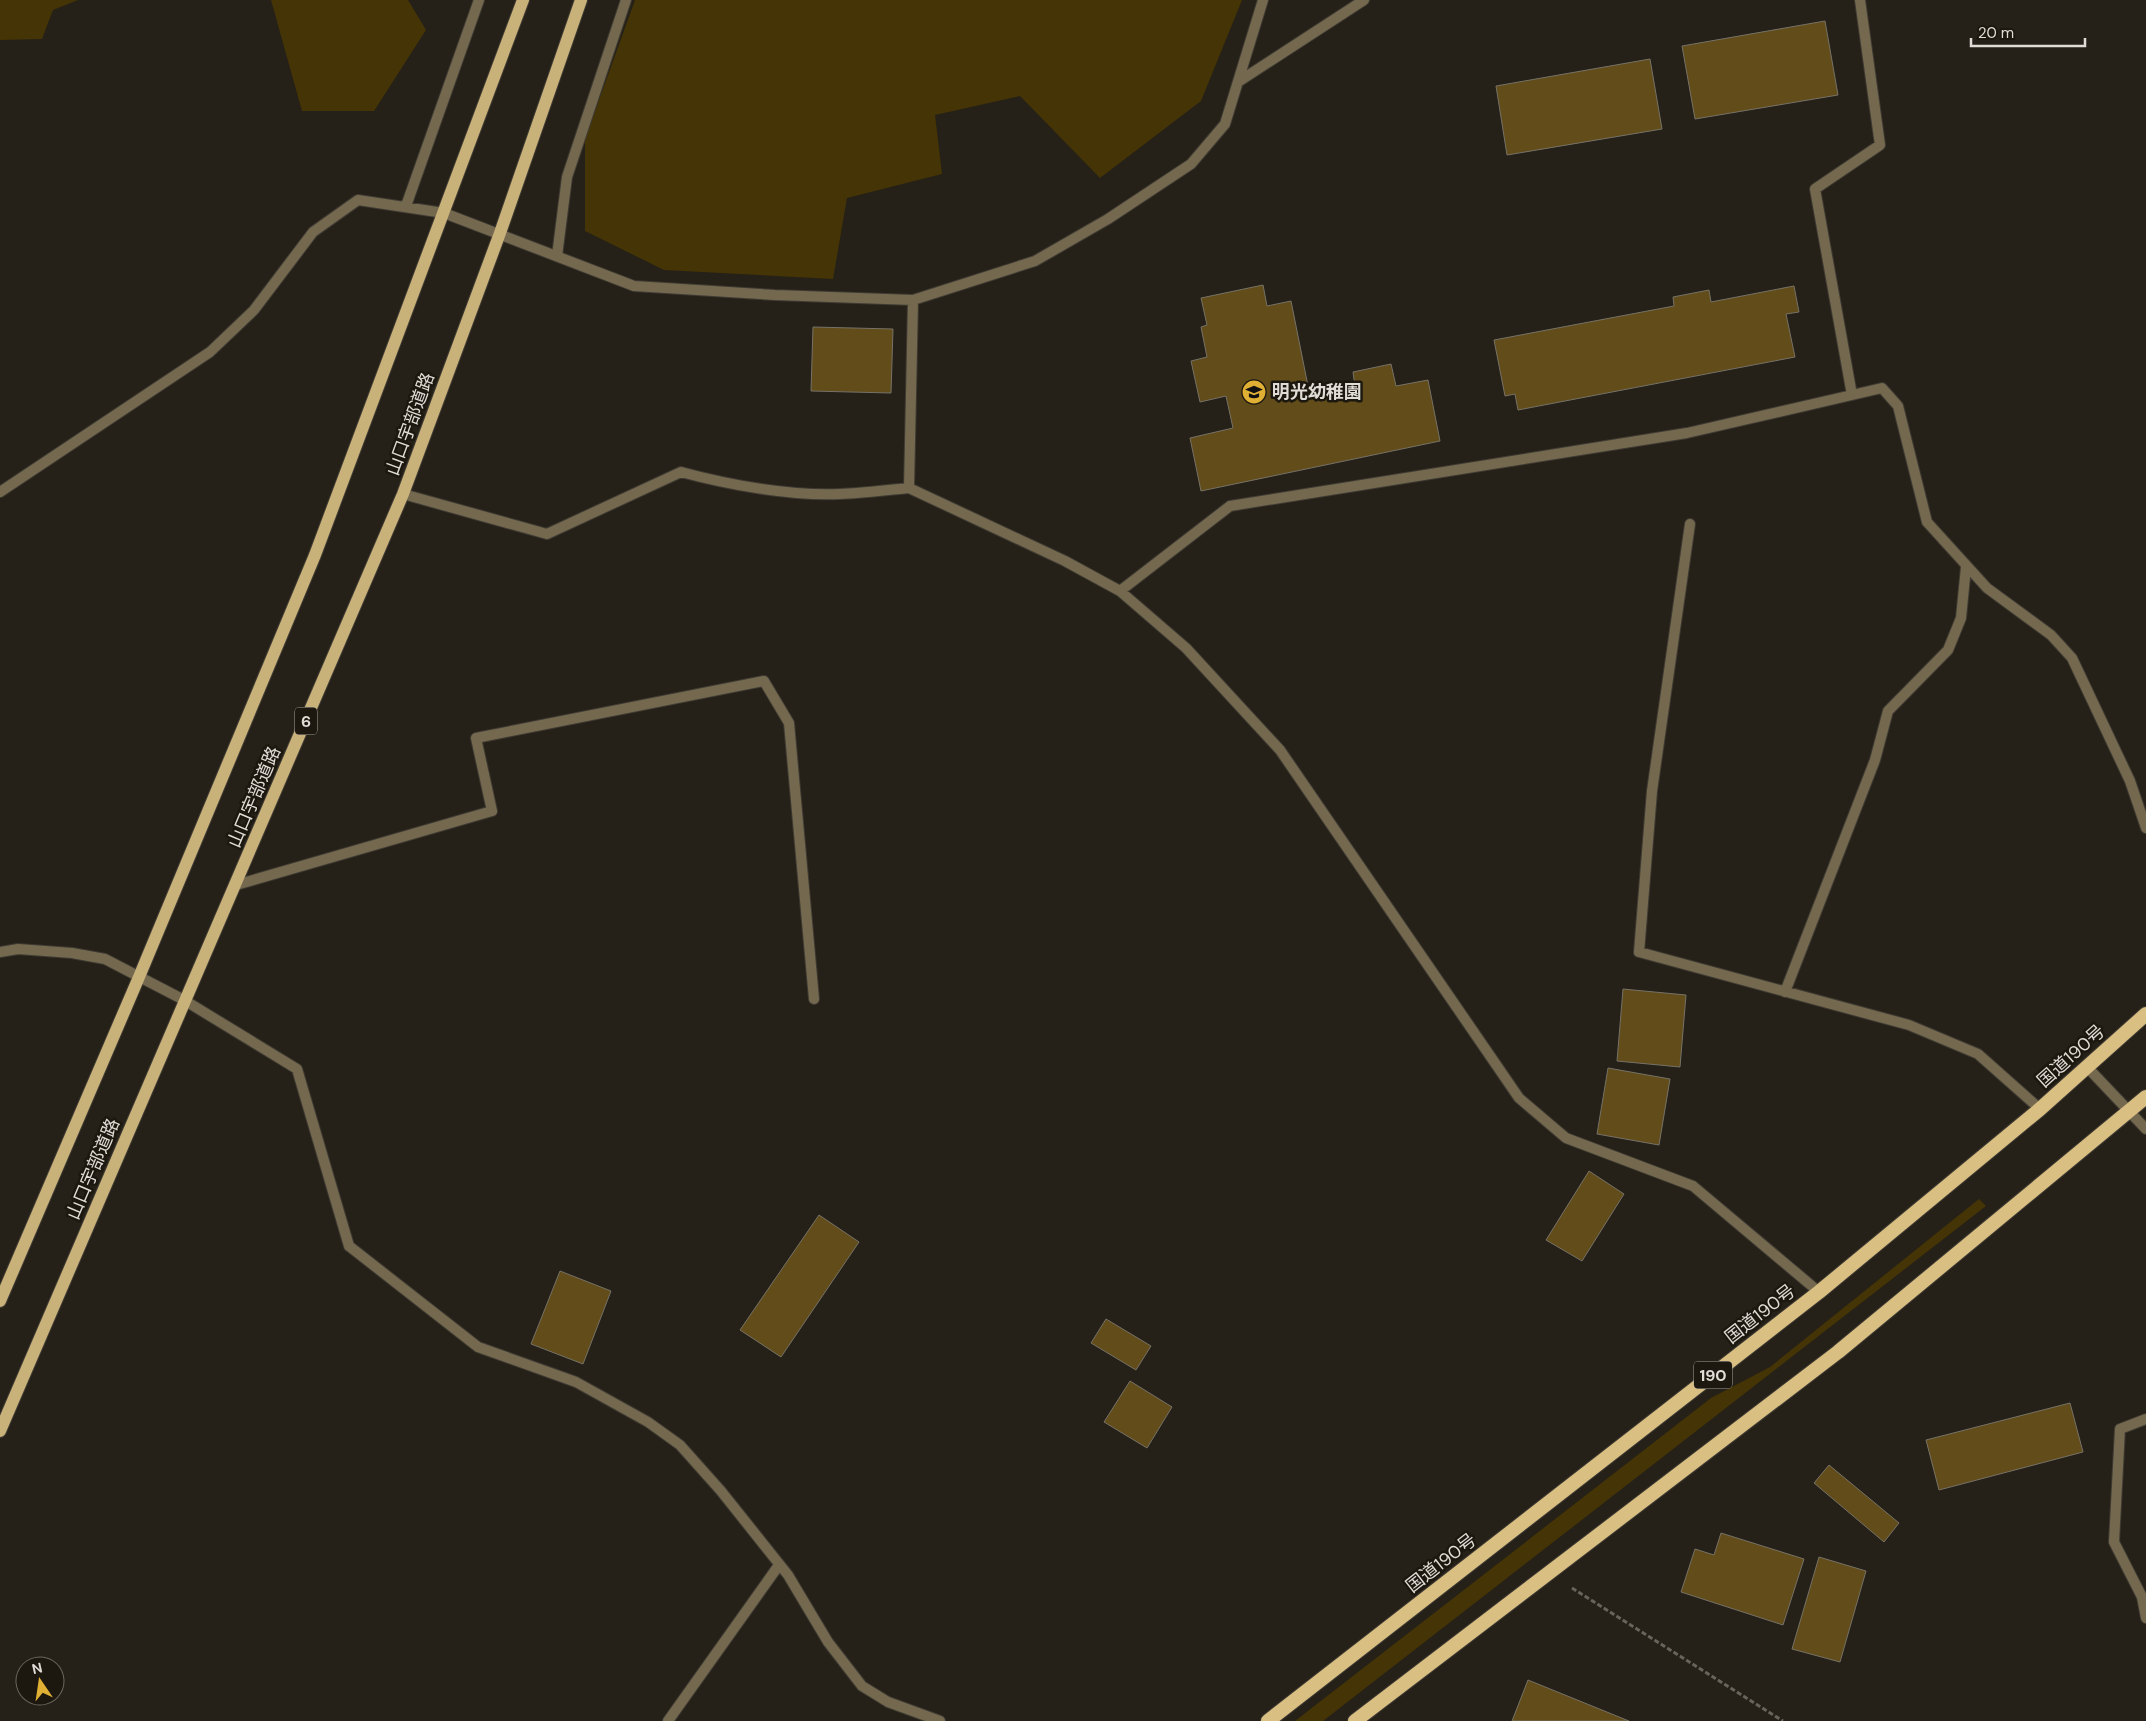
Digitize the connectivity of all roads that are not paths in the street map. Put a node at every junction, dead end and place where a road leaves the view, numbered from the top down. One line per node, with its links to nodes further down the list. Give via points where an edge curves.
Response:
1 (480, 0): 9 (street)
2 (523, 0): 10 (main road, 山口宇部道路)
3 (581, 0): 11 (main road, 山口宇部道路 / 6)
4 (626, 0): 12 (street, via 567,178)
5 (1263, 0): 8 (street)
6 (1364, 0): 8 (street)
7 (1860, 0): 14 (street, via 1880,145 1815,189)
8 (1238, 82): 13 (street, via 1225,124 1191,164 1108,219 1035,261)
9 (406, 206): 10 (street); 16 (street, via 358,200 313,232 254,310 210,352)
10 (444, 213): 11 (street); 24 (main road, 山口宇部道路, via 315,555)
11 (500, 233): 12 (street); 17 (main road, 山口宇部道路 / 6)
12 (557, 256): 13 (street, via 634,286)
13 (912, 300): 15 (street)
14 (1852, 395): 19 (street, via 1882,388 1898,406 1928,522); 20 (street, via 1686,433 1230,506)
15 (909, 488): 17 (street, via 839,494 791,492 706,479 682,472 547,534); 20 (street, via 1065,561)
16 (0, 492)
17 (403, 494): 22 (main road, 山口宇部道路 / 6)
18 (1690, 524): 25 (street, via 1652,791 1638,952)
19 (1966, 566): 21 (street, via 1987,588 2051,635 2072,658 2130,781); 25 (street, via 1962,618 1948,650 1888,711 1875,760)
20 (1120, 591): 34 (street, via 1186,648 1280,750 1519,1098 1566,1138 1693,1186)
21 (2146, 828)
22 (236, 885): 26 (street, via 492,811 476,738 764,681 789,723); 27 (main road, 山口宇部道路 / 6)
23 (0, 952): 24 (street, via 18,949 72,953 105,959)
24 (139, 977): 27 (street); 35 (main road, 山口宇部道路)
25 (1785, 992): 31 (street, via 1909,1025 1978,1054)
26 (814, 999)
27 (184, 1000): 37 (main road, 山口宇部道路 / 6); 38 (street, via 297,1069 349,1246 478,1347 576,1382 648,1422 680,1445)
28 (2146, 1014): 29 (highway, 国道190号 / 190)
29 (2088, 1068): 31 (highway, 国道190号 / 190); 32 (street)
30 (2146, 1097): 32 (highway)
31 (2040, 1109): 34 (highway, 国道190号 / 190)
32 (2129, 1114): 33 (street); 43 (highway, via 1838,1352)
33 (2146, 1129)
34 (1819, 1292): 42 (highway, 国道190号 / 190)
35 (0, 1301)
36 (2146, 1419): 39 (street, via 2120,1429 2114,1542 2142,1597)
37 (0, 1431)
38 (779, 1565): 40 (street); 41 (street, via 828,1642 862,1686 888,1702)
39 (2146, 1618)
40 (668, 1721)
41 (940, 1721)
42 (1268, 1721)
43 (1356, 1721)

